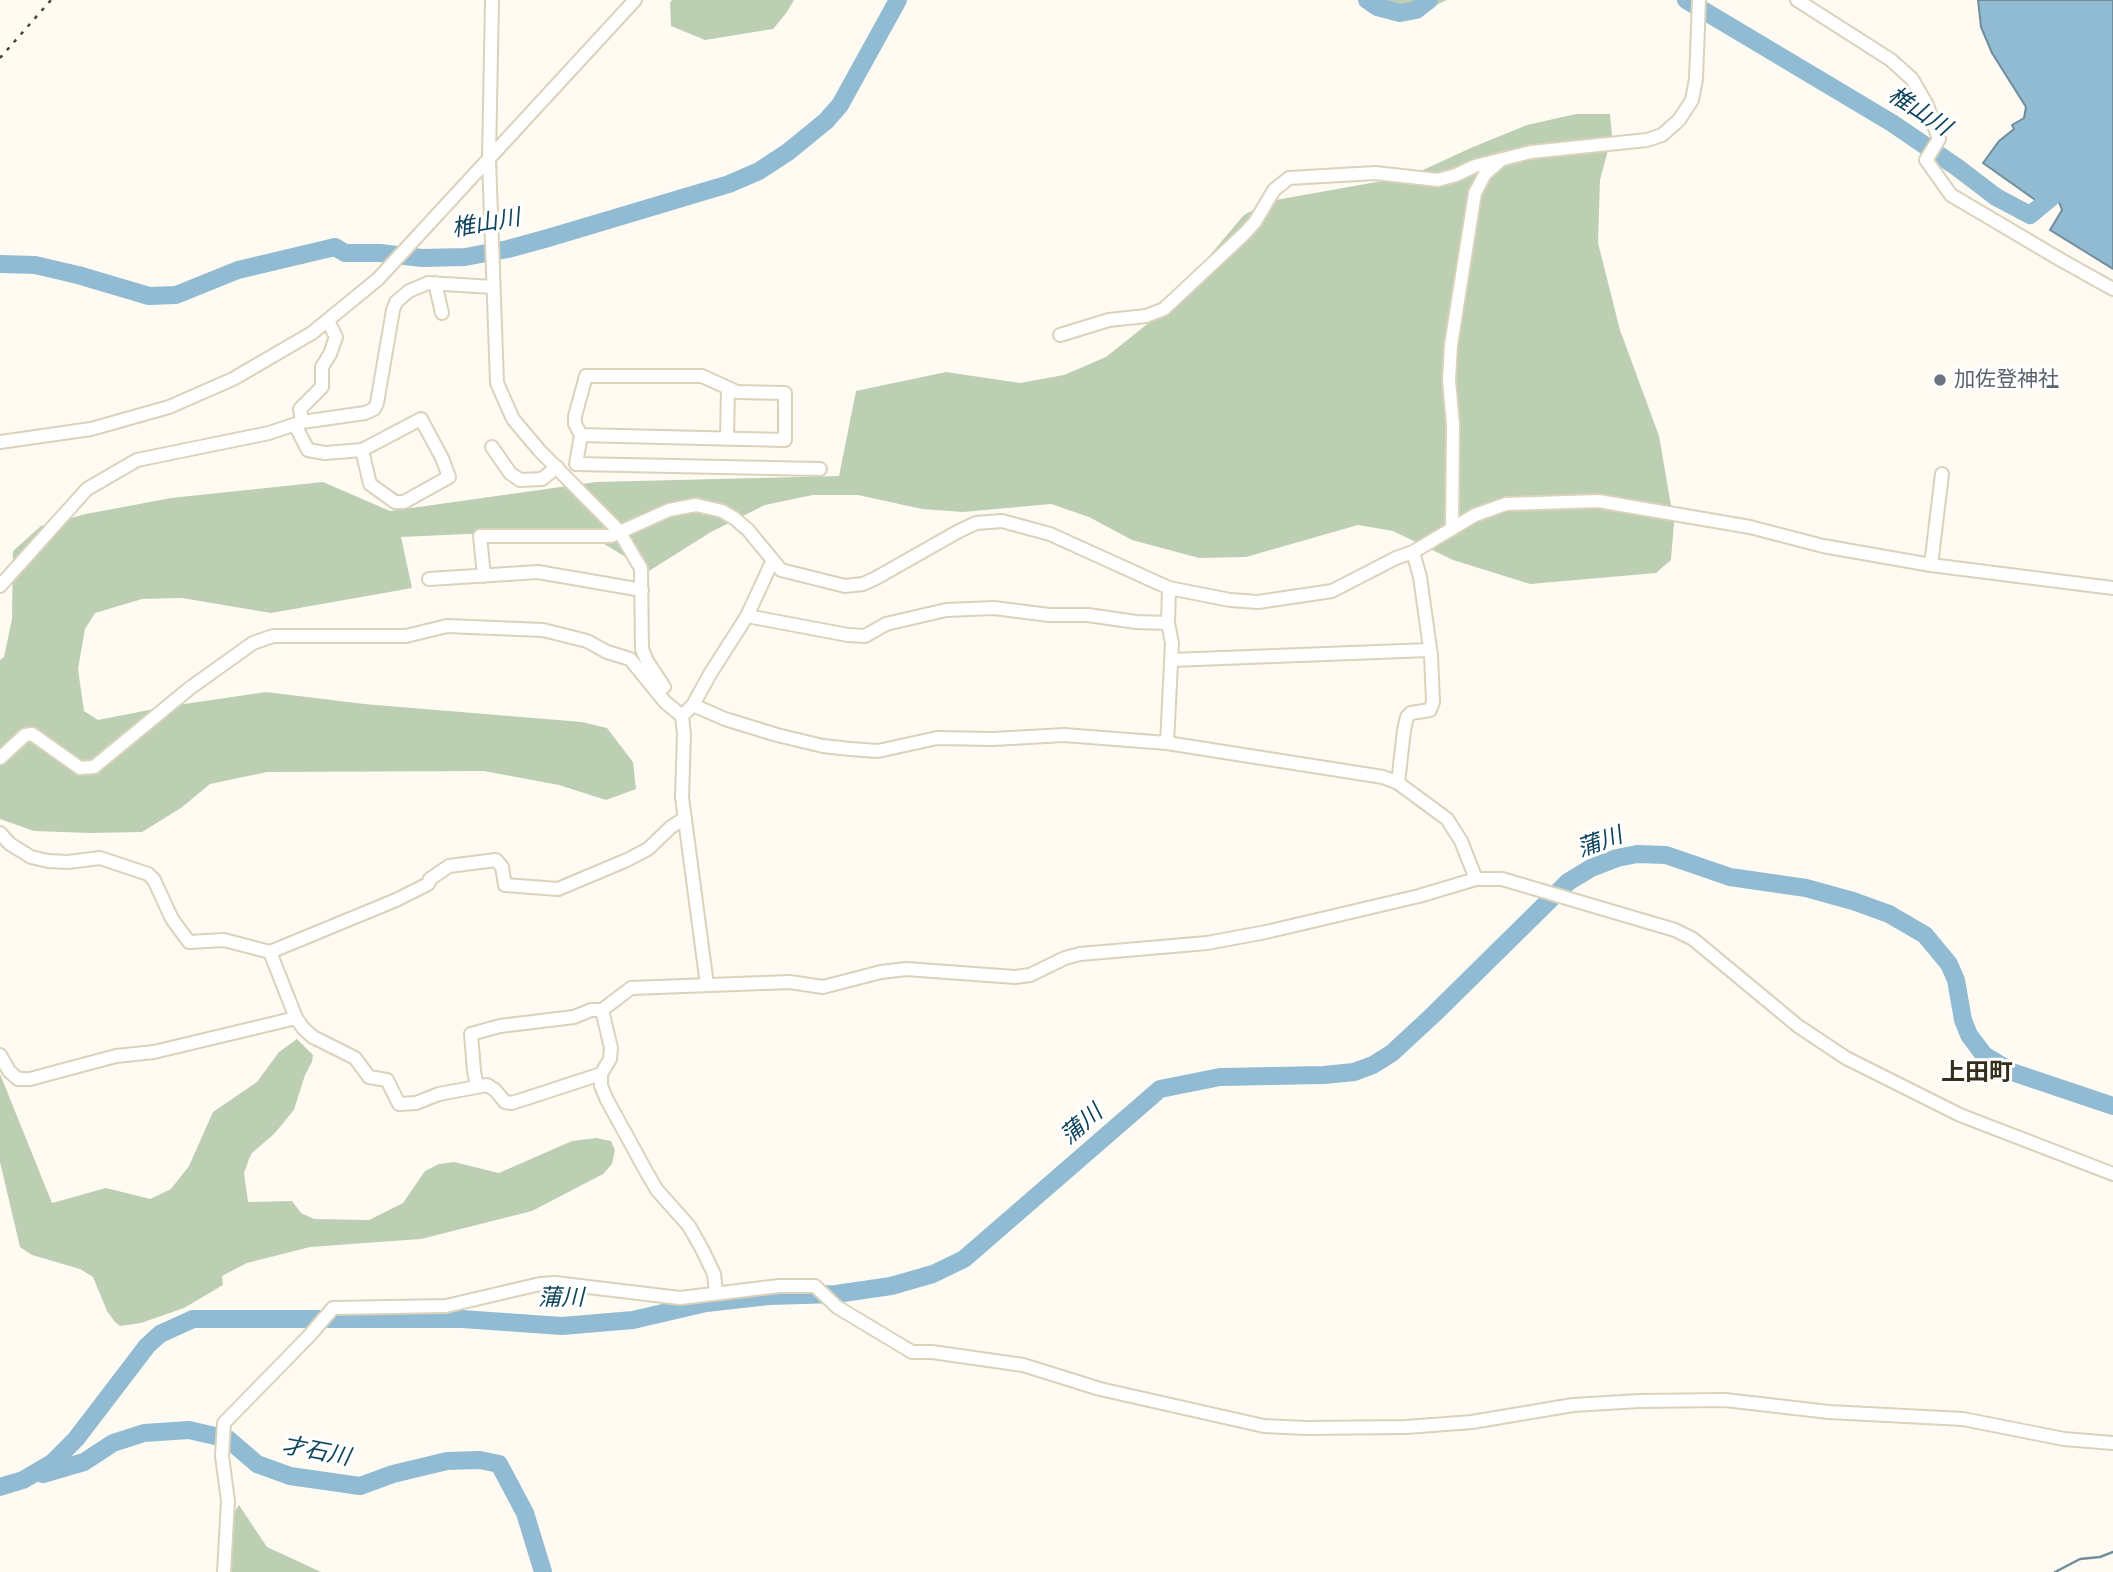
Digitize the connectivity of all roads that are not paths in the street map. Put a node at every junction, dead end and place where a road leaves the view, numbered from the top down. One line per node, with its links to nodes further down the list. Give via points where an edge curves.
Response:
1 (492, 0): 5 (street)
2 (635, 0): 5 (street)
3 (1699, 0): 6 (street, via 1692,100 1679,120 1661,135)
4 (1797, 0): 9 (street, via 1904,71 1927,105 1939,139 1926,160 1951,195)
5 (489, 159): 8 (street); 11 (street, via 378,279)
6 (1503, 159): 12 (street, via 1438,180 1375,173 1289,178 1274,190 1244,234 1164,309); 24 (street, via 1485,174 1475,194 1451,345)
7 (435, 283): 8 (street); 10 (street); 14 (street, via 419,286 396,302 374,409)
8 (493, 284): 22 (street, via 501,395 513,419)
9 (2113, 289)
10 (442, 313)
11 (328, 321): 14 (street, via 336,337 322,367 322,387 300,410); 17 (street, via 254,369 169,407 91,429)
12 (1060, 335)
13 (728, 388): 15 (street, via 702,376 586,376 575,416); 16 (street); 16 (street, via 785,393 785,440)
14 (299, 424): 19 (street, via 308,450); 31 (street, via 130,463 88,489)
15 (581, 435): 16 (street); 20 (street)
16 (727, 439)
17 (0, 442)
18 (492, 447): 22 (street, via 520,480 542,479)
19 (362, 450): 19 (street, via 421,419 449,477 404,502 395,502 370,484)
20 (576, 464): 21 (street); 22 (street)
21 (820, 469)
22 (561, 470): 25 (street)
23 (1942, 474): 28 (street)
24 (1452, 529): 26 (street); 28 (street, via 1506,504 1598,501)
25 (619, 531): 27 (street, via 669,510 708,506 748,530); 29 (street, via 611,536 481,536); 34 (street, via 641,568)
26 (1413, 552): 32 (street, via 1320,594 1258,602); 37 (street)
27 (772, 562): 32 (street, via 794,575 845,586 863,584 976,523 1002,521 1050,534); 35 (street)
28 (1931, 565): 33 (street)
29 (484, 576): 30 (street); 34 (street, via 555,573)
30 (429, 579)
31 (0, 586)
32 (1169, 588): 36 (street)
33 (2113, 588)
34 (642, 590): 40 (street, via 642,649)
35 (747, 615): 36 (street, via 865,636 886,624 946,610 994,608); 39 (street)
36 (1168, 623): 38 (street)
37 (1429, 650): 38 (street); 43 (street, via 1432,707 1407,717)
38 (1171, 660): 41 (street)
39 (694, 705): 40 (street); 41 (street, via 777,735 850,749 878,751 937,738 1064,735)
40 (682, 716): 42 (street, via 630,659 543,630 447,626 406,636 273,636 253,643 190,688 94,767 80,768 32,733); 44 (street)
41 (1167, 743): 43 (street)
42 (0, 758)
43 (1398, 783): 46 (street, via 1447,819)
44 (685, 818): 47 (street, via 648,849 558,889 505,884 496,860 456,864 396,900); 48 (street)
45 (0, 833): 47 (street, via 31,857 68,862 100,858 148,874 189,942 224,940)
46 (1476, 879): 48 (street, via 1266,932 1207,943 1080,954 1030,975 906,969 823,987 790,982); 54 (street, via 1502,879 1675,930 1693,939 1798,1026 1846,1058 1960,1115)
47 (270, 952): 50 (street)
48 (707, 985): 49 (street, via 631,988)
49 (603, 1010): 52 (street, via 611,1048); 53 (street, via 471,1034)
50 (296, 1018): 51 (street, via 30,1079 18,1079); 53 (street, via 313,1037 355,1058 369,1077 387,1080 399,1104)
51 (0, 1055)
52 (601, 1074): 53 (street, via 512,1103 487,1085); 55 (street, via 607,1100 647,1173 702,1249 714,1274)
53 (477, 1086)
54 (2113, 1174)
55 (716, 1292): 56 (street, via 815,1286 837,1307 912,1352 1023,1366 1100,1389 1264,1426 1406,1427 1472,1423 1573,1405 1726,1400 1829,1412 1963,1419 2064,1439); 57 (street, via 670,1298 555,1283 430,1308 333,1308 224,1423 222,1456 228,1501)
56 (2113, 1443)
57 (224, 1572)

